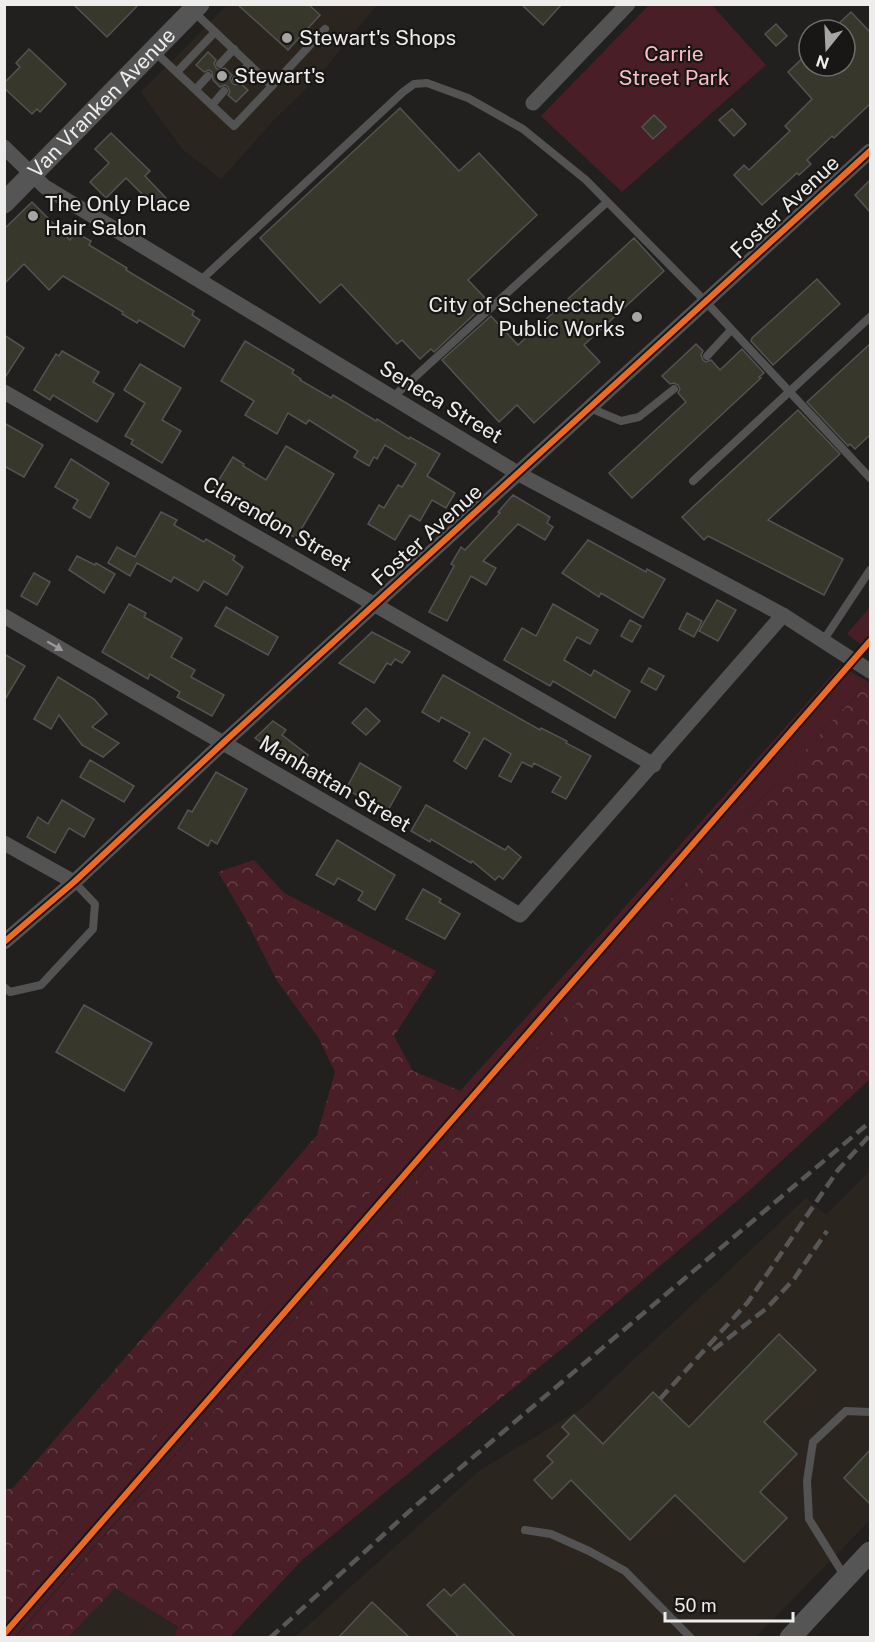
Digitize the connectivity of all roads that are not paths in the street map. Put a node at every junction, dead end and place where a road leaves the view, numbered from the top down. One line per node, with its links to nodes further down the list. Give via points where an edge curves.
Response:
1 (628, 4): 15 (street)
2 (196, 8): 4 (lane); 6 (street, Van Vranken Avenue)
3 (325, 29): 12 (lane)
4 (215, 32): 5 (lane); 9 (lane)
5 (234, 49): 7 (lane); 8 (lane)
6 (154, 51): 9 (lane); 19 (street, Van Vranken Avenue)
7 (220, 64)
8 (249, 64): 11 (lane); 12 (lane)
9 (177, 72): 13 (lane)
10 (208, 76): 13 (lane)
11 (236, 79)
12 (272, 86): 16 (lane, via 234,126)
13 (195, 89): 16 (lane)
14 (224, 91): 16 (lane)
15 (533, 103)
16 (212, 105)
17 (4, 147): 19 (street, Seneca Street)
18 (870, 151): 23 (street, Foster Avenue)
19 (33, 175): 21 (street, Van Vranken Avenue); 22 (street, Seneca Street, via 45,187)
20 (607, 202): 22 (lane, via 523,129 468,98 427,83 414,84); 23 (lane); 30 (lane)
21 (4, 203)
22 (200, 281): 30 (street, Seneca Street)
23 (706, 302): 25 (lane); 31 (street, Foster Avenue)
24 (870, 317): 29 (lane)
25 (731, 330): 26 (lane); 29 (lane)
26 (707, 356)
27 (674, 389): 31 (lane, via 639,417 621,421)
28 (4, 392): 36 (street, Clarendon Street)
29 (790, 392): 33 (lane); 34 (lane)
30 (393, 397): 32 (street, Seneca Street)
31 (590, 408): 32 (street, Foster Avenue)
32 (519, 474): 36 (street, Foster Avenue); 37 (street, Seneca Street)
33 (870, 479)
34 (693, 481)
35 (870, 570): 39 (lane)
36 (375, 604): 41 (street, Foster Avenue); 42 (street, Clarendon Street)
37 (783, 615): 39 (street, Seneca Street); 42 (street)
38 (4, 616): 41 (street, Manhattan Street, one-way to 41)
39 (823, 640): 40 (street, Seneca Street)
40 (870, 671)
41 (223, 744): 42 (street, Manhattan Street, via 520,915); 44 (street, Foster Avenue)
42 (654, 765)
43 (4, 843): 44 (street)
44 (74, 882): 45 (street, Foster Avenue); 46 (lane, via 95,904 93,929 41,985 10,992)
45 (4, 942)
46 (4, 987)
47 (870, 1412): 50 (lane, via 846,1411 813,1442 809,1519)
48 (525, 1530): 51 (lane, via 551,1534 625,1571)
49 (870, 1552): 50 (street)
50 (846, 1578): 52 (street)
51 (691, 1638)
52 (790, 1638)

